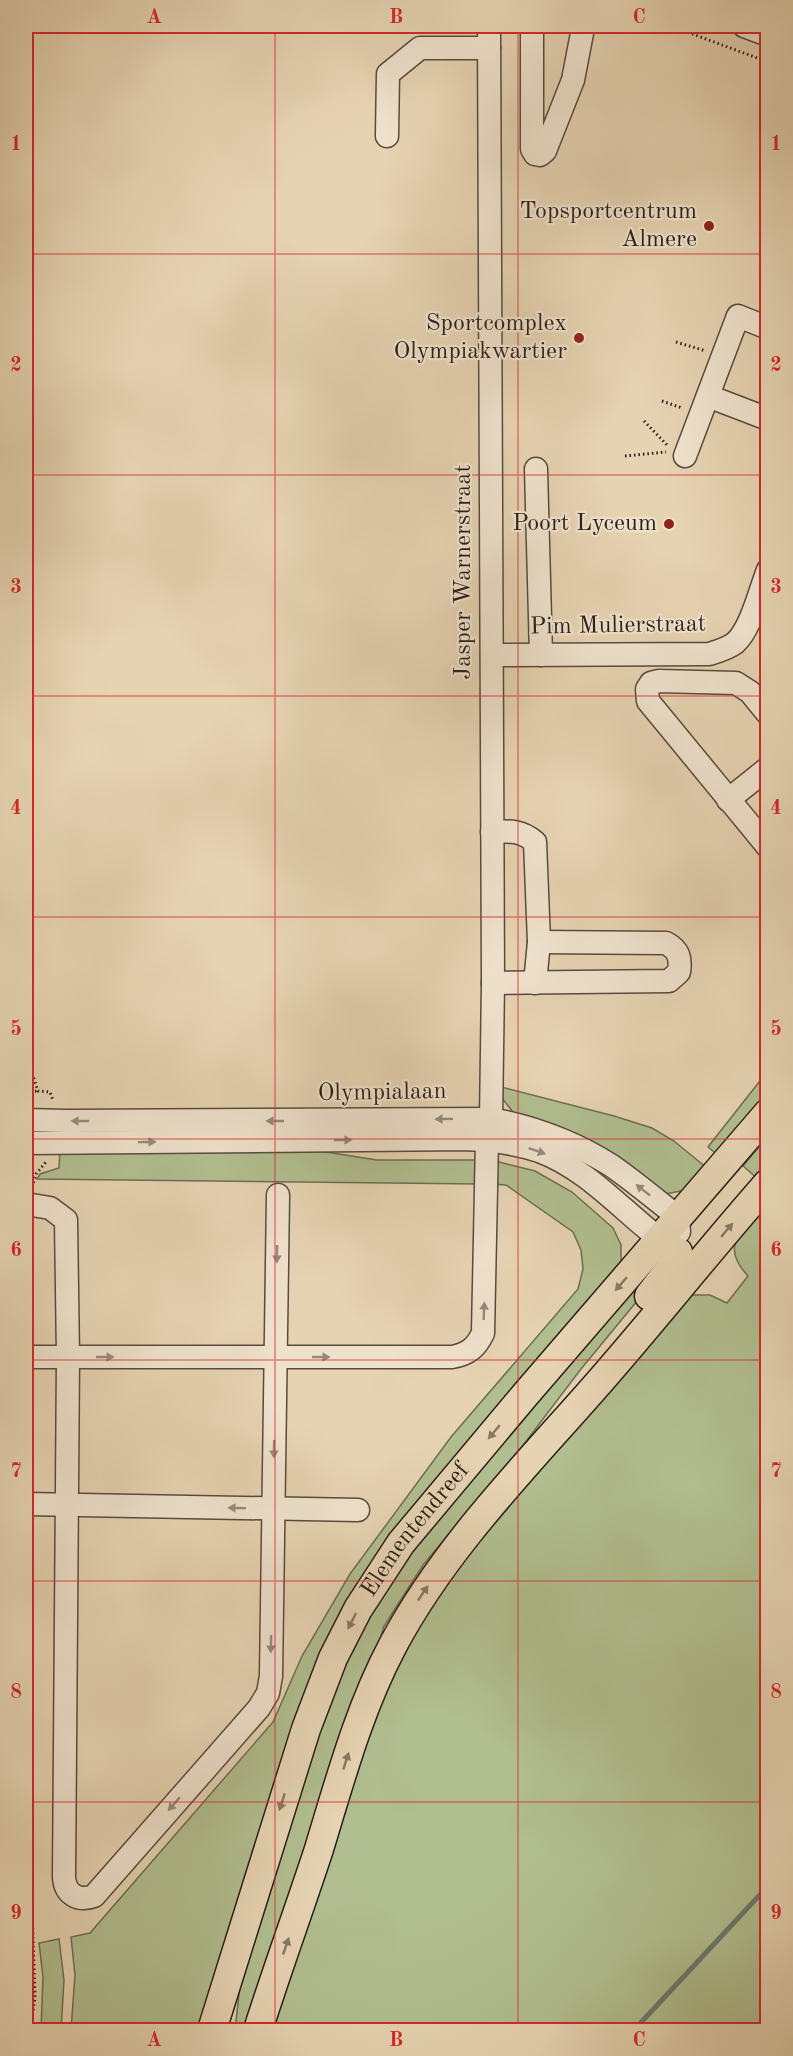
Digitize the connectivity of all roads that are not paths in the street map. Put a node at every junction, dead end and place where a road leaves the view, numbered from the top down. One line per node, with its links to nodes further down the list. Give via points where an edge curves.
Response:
1 (489, 26): 6 (street, Jasper Warnerstraat)
2 (532, 26): 4 (street, via 532,148 540,155 573,80)
3 (744, 26): 5 (street)
4 (583, 28)
5 (768, 35)
6 (489, 48): 7 (street, via 420,48 388,74); 15 (street, Jasper Warnerstraat)
7 (387, 136)
8 (768, 328): 9 (street, via 738,316)
9 (708, 396): 10 (street); 11 (street)
10 (768, 419)
11 (685, 456)
12 (536, 469): 16 (street)
13 (768, 570): 14 (street, Pim Mulierstraat, via 736,642 709,654)
14 (680, 654): 16 (street, Pim Mulierstraat); 17 (street)
15 (492, 655): 16 (street, Pim Mulierstraat); 21 (street, Jasper Warnerstraat)
16 (541, 655)
17 (681, 681): 18 (street, via 736,682); 20 (street, via 655,681 647,689 647,697)
18 (768, 714)
19 (768, 768): 20 (street)
20 (728, 800): 22 (street)
21 (492, 832): 23 (street, via 514,831 535,842); 25 (street, Jasper Warnerstraat)
22 (768, 847)
23 (539, 942): 24 (street); 24 (street, via 666,943 675,947 681,960 679,972 669,981)
24 (536, 982): 25 (street)
25 (493, 983): 28 (street, Jasper Warnerstraat)
26 (768, 1113): 33 (main road, Elementendreef)
27 (26, 1120): 28 (street, Olympialaan, one-way to 27)
28 (489, 1129): 29 (street, Olympialaan, one-way to 28, via 285,1140); 33 (street, Olympialaan, one-way to 28, via 613,1167 568,1143 511,1123); 34 (street, Olympialaan, one-way to 34, via 513,1144 562,1162); 37 (street, Jasper Warnerstraat, one-way to 28, via 452,1357 462,1355 479,1342 483,1334)
29 (26, 1143)
30 (761, 1191): 35 (main road, Elementendreef, one-way to 30)
31 (278, 1195): 37 (street, one-way to 37)
32 (26, 1204): 36 (street, via 50,1208 66,1220)
33 (678, 1217): 34 (main road, Elementendreef)
34 (668, 1246): 35 (street, via 695,1256); 39 (main road, Elementendreef, via 669,1270 598,1358); 44 (main road, Elementendreef, one-way to 44, via 525,1395 400,1543 358,1609 323,1680 306,1729)
35 (706, 1255): 39 (main road, Elementendreef)
36 (68, 1357): 37 (street, one-way to 37); 38 (street); 41 (street)
37 (275, 1357): 42 (street, one-way to 42)
38 (26, 1358)
39 (546, 1442): 45 (main road, Elementendreef, one-way to 39, via 356,1730 380,1672 440,1569)
40 (26, 1504): 41 (street)
41 (67, 1504): 42 (street, one-way to 41); 42 (street, one-way to 41, via 268,1693 94,1896 82,1899 71,1894 64,1883)
42 (273, 1508): 43 (street)
43 (358, 1510)
44 (212, 2031)
45 (258, 2031)

